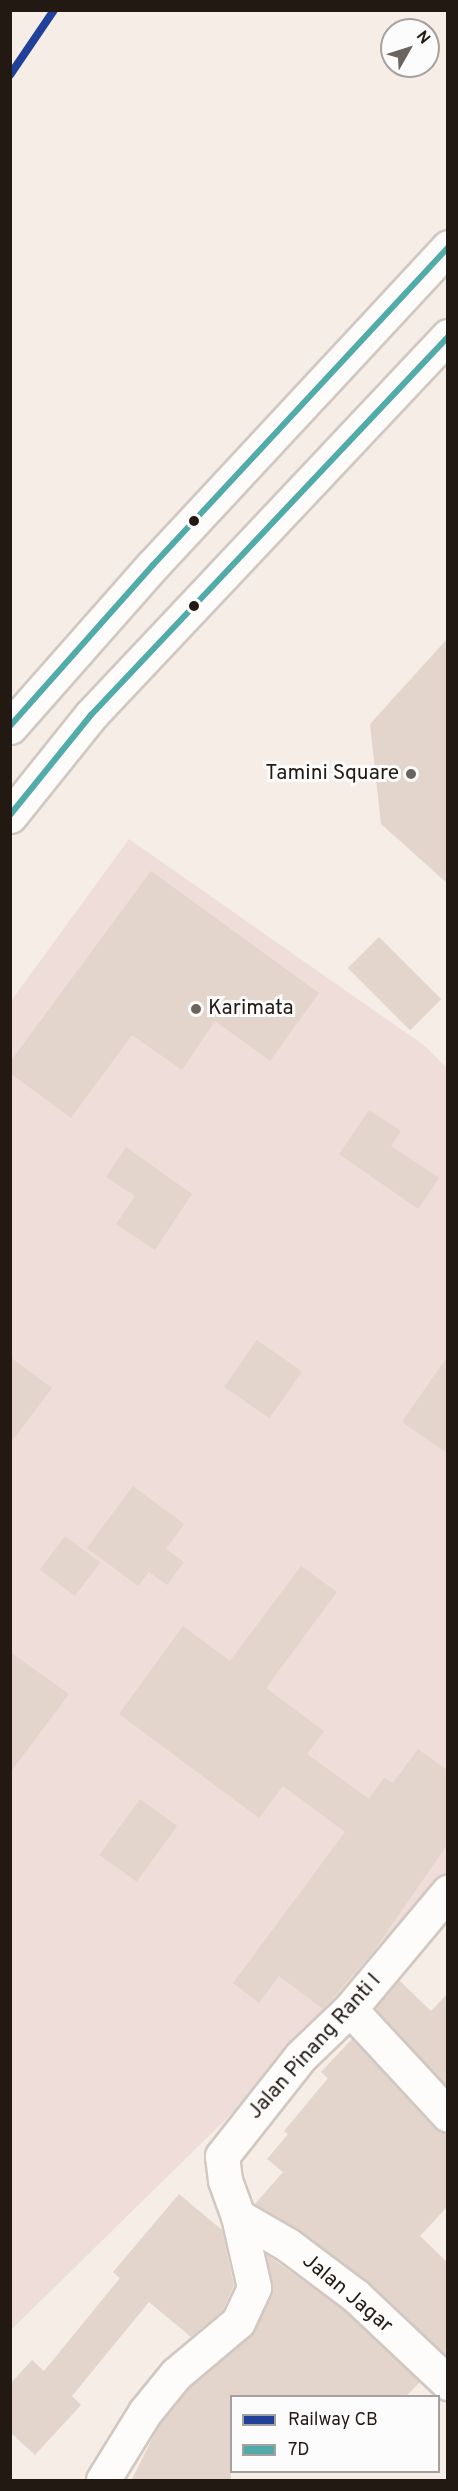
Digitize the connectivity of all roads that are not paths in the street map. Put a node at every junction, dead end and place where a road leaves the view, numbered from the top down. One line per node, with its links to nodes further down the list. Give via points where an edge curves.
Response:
1 (447, 247): 3 (main road, via 153,565)
2 (447, 336): 4 (main road, via 91,715)
3 (10, 727)
4 (10, 816)
5 (447, 1892): 6 (main road, Jalan Pinang Ranti I)
6 (350, 2009): 7 (main road); 8 (main road, Jalan Pinang Ranti I, via 301,2056 222,2156 225,2181)
7 (447, 2115)
8 (238, 2216): 9 (main road, Jalan Jagar, via 288,2245 356,2296); 10 (main road, Jalan Pinang Ranti I, via 254,2287 238,2322 176,2374 145,2412)
9 (447, 2383)
10 (103, 2481)

